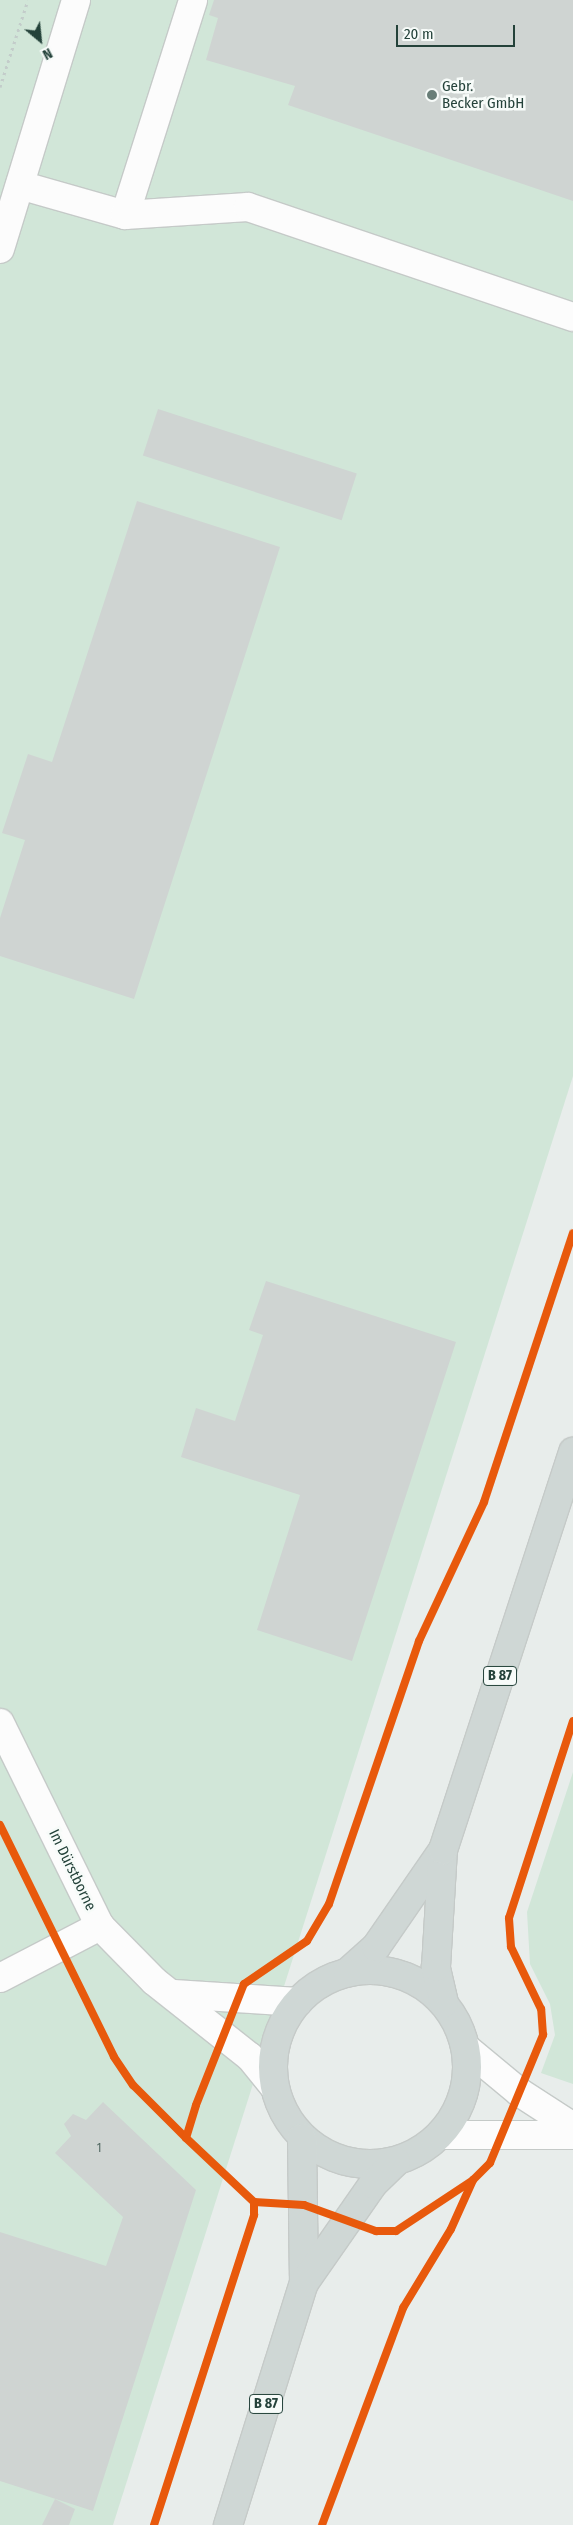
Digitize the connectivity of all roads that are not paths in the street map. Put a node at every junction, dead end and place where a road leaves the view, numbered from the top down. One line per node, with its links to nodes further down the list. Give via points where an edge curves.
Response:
1 (76, 0): 3 (street)
2 (193, 0): 4 (street)
3 (20, 185): 4 (street); 5 (street)
4 (125, 215): 6 (street, via 248,207)
5 (0, 249)
6 (573, 317)
7 (573, 1452): 9 (main road, B 87)
8 (0, 1723): 10 (street, Im Dürstborne)
9 (443, 1850): 11 (main road, B 87, via 376,1947); 15 (main road, B 87, via 436,1967)
10 (100, 1926): 12 (street); 13 (street, Im Dürstborne)
11 (348, 1972): 14 (main road, B 87, via 320,1983); 15 (main road, B 87, via 400,1974)
12 (0, 1978)
13 (174, 1994): 14 (street); 17 (street, Im Dürstborne, via 250,2057)
14 (298, 2002): 17 (main road, B 87, via 276,2042)
15 (444, 2002): 16 (main road, B 87)
16 (466, 2048): 18 (street, via 519,2092); 19 (main road, B 87, via 466,2085 452,2120)
17 (274, 2087): 21 (main road, B 87, via 284,2115)
18 (573, 2127)
19 (440, 2135): 20 (street); 22 (main road, B 87)
20 (573, 2135)
21 (302, 2138): 22 (main road, B 87, via 346,2162); 23 (main road, B 87)
22 (396, 2162): 23 (main road, B 87, via 367,2192)
23 (304, 2283): 24 (main road, B 87)
24 (228, 2525)

